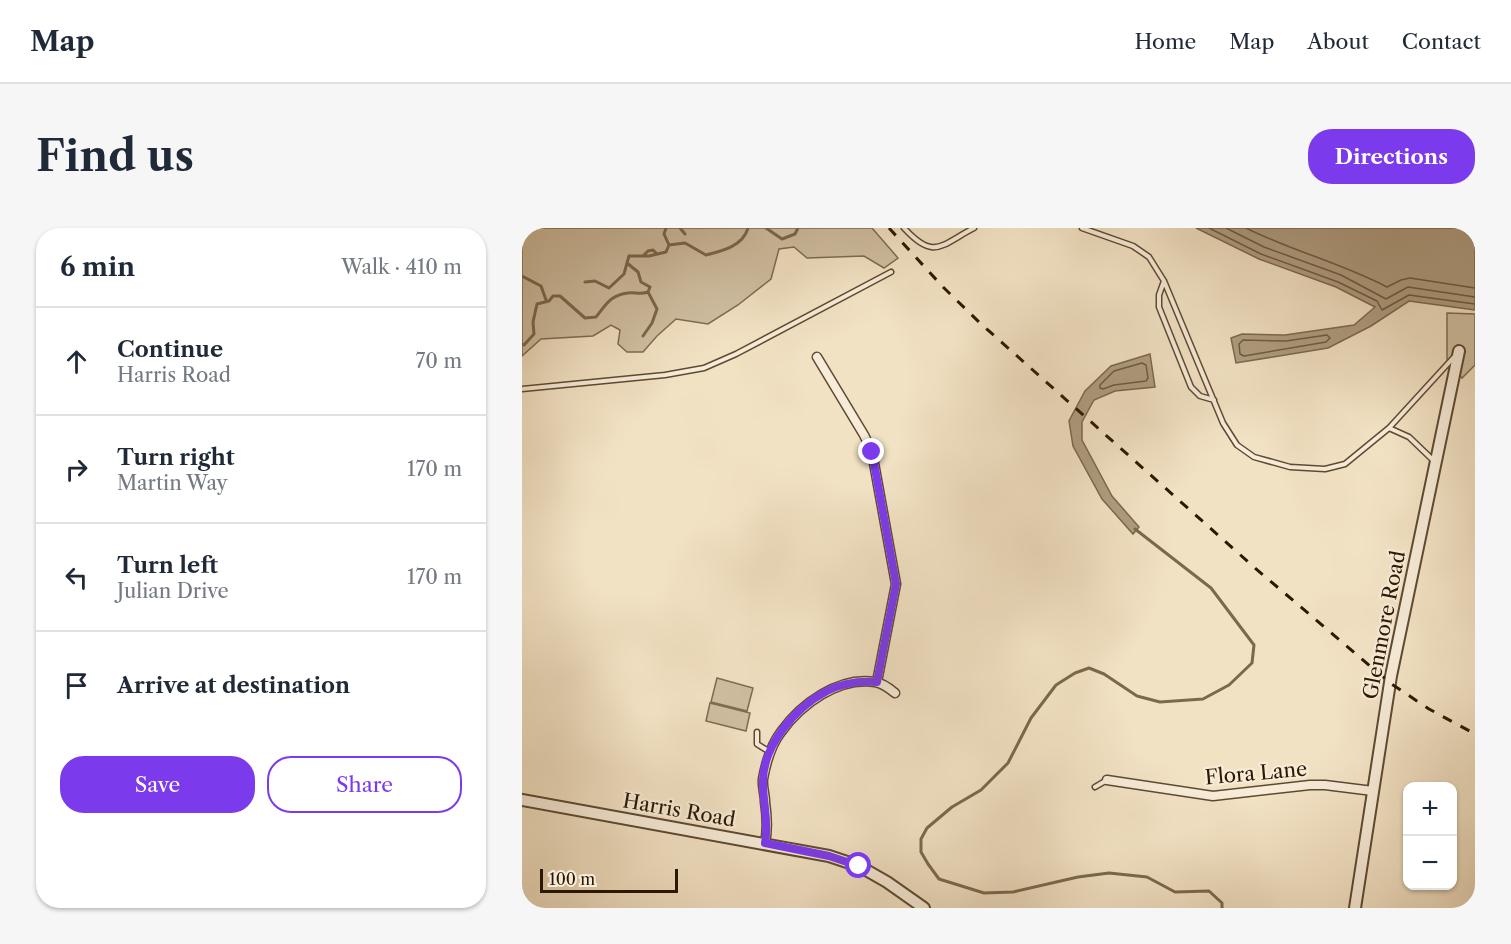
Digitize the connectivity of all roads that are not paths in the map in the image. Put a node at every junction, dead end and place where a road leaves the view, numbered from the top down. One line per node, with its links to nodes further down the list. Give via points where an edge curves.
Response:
1 (904, 228): 2 (lane, via 930,248 939,248)
2 (974, 228)
3 (1082, 228): 5 (lane, via 1133,246 1149,257)
4 (891, 272): 8 (lane, via 704,368)
5 (1164, 282): 9 (lane); 9 (lane, via 1160,307 1191,387 1200,396)
6 (1459, 351): 10 (lane); 11 (street, Glenmore Road)
7 (817, 357): 12 (street, via 872,452 896,584)
8 (522, 389)
9 (1215, 401): 10 (lane, via 1222,423 1237,445 1254,457 1290,466 1325,469 1345,464)
10 (1389, 428): 11 (lane, via 1409,437)
11 (1435, 462): 18 (street, Glenmore Road, via 1391,676)
12 (877, 682): 13 (street); 15 (street, via 860,681 827,691 789,721)
13 (895, 693)
14 (757, 732): 15 (lane, via 756,744)
15 (770, 752): 20 (street, via 763,782 768,831)
16 (1107, 780): 17 (lane); 18 (street, Flora Lane, via 1213,796 1311,785)
17 (1095, 787)
18 (1373, 791): 22 (street, Glenmore Road)
19 (522, 800): 20 (street, Harris Road)
20 (765, 843): 21 (street, Harris Road, via 859,866)
21 (924, 908)
22 (1355, 908)

